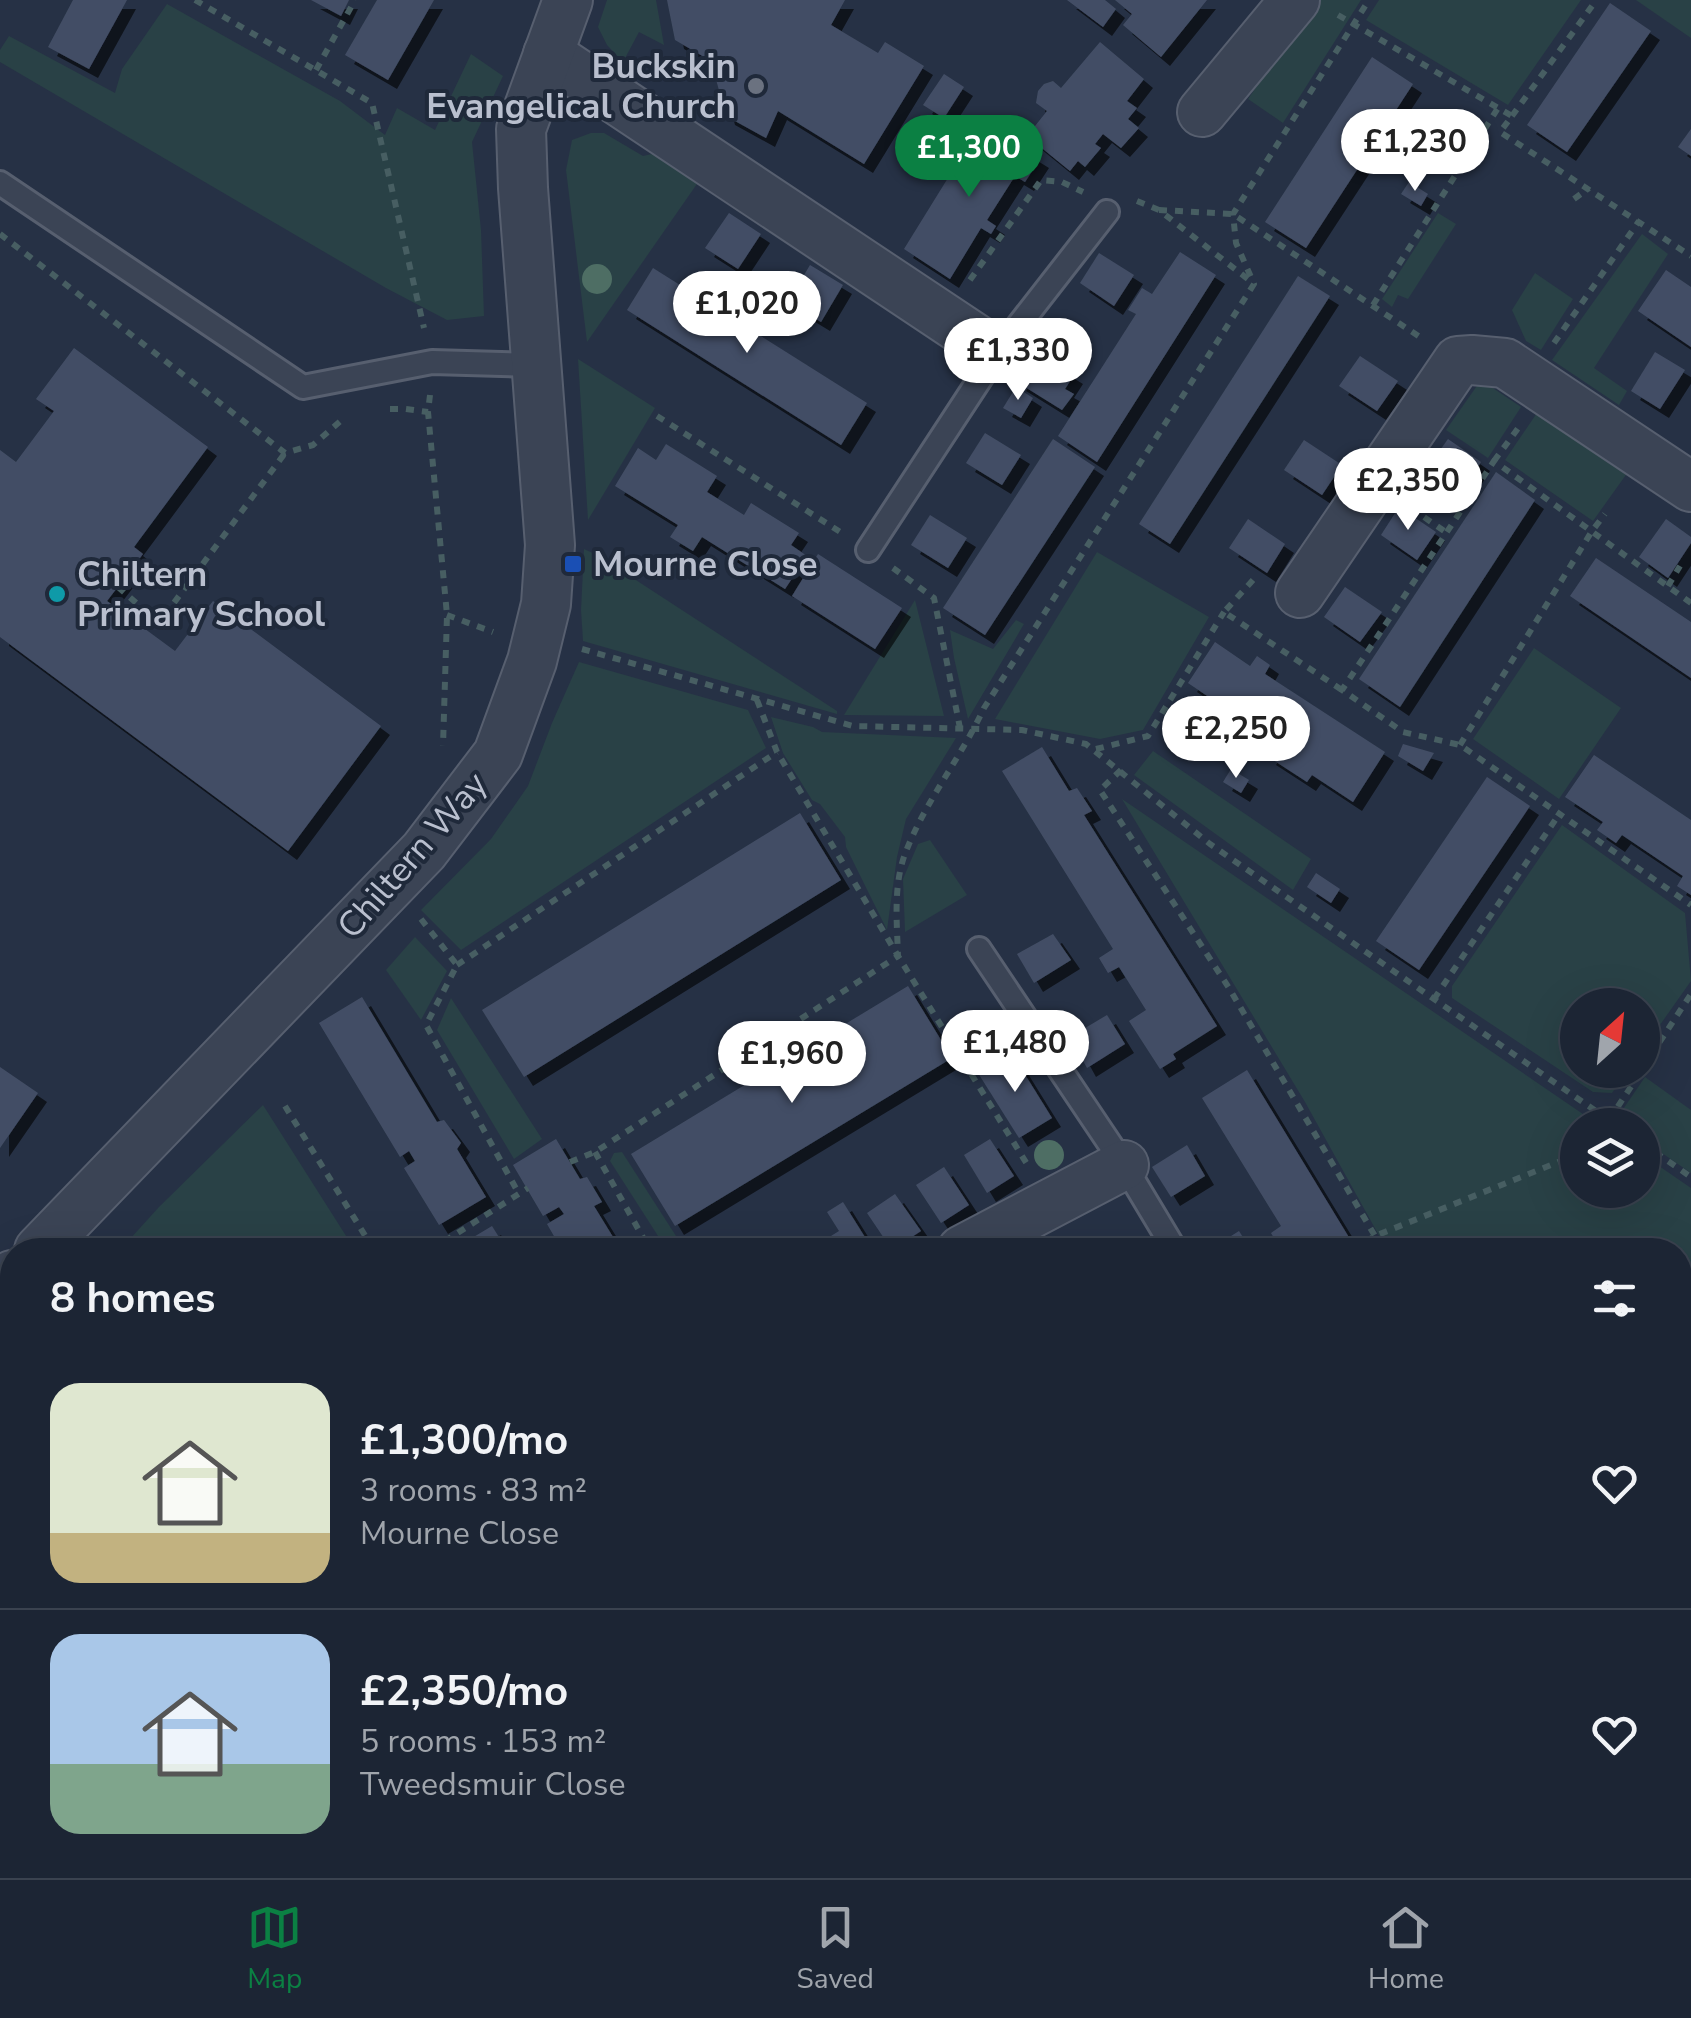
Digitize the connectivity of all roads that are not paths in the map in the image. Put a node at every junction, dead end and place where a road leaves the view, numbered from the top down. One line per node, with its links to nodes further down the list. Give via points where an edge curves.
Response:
1 (568, 0): 3 (street, Chiltern Way)
2 (1310, 4): 4 (street)
3 (548, 54): 7 (street); 8 (street, Chiltern Way, via 521,128)
4 (1202, 112)
5 (0, 183): 8 (lane, via 303,387 432,362)
6 (1111, 210): 7 (lane)
7 (1003, 346): 10 (lane)
8 (535, 365): 15 (street, Chiltern Way, via 550,545 546,604 498,754 424,851)
9 (1691, 487): 11 (street, via 1505,363 1458,362)
10 (868, 550)
11 (1300, 593)
12 (980, 949): 13 (lane)
13 (1124, 1165): 14 (street); 17 (lane)
14 (1031, 1226): 16 (street)
15 (51, 1238)
16 (996, 1238)
17 (1168, 1238)

